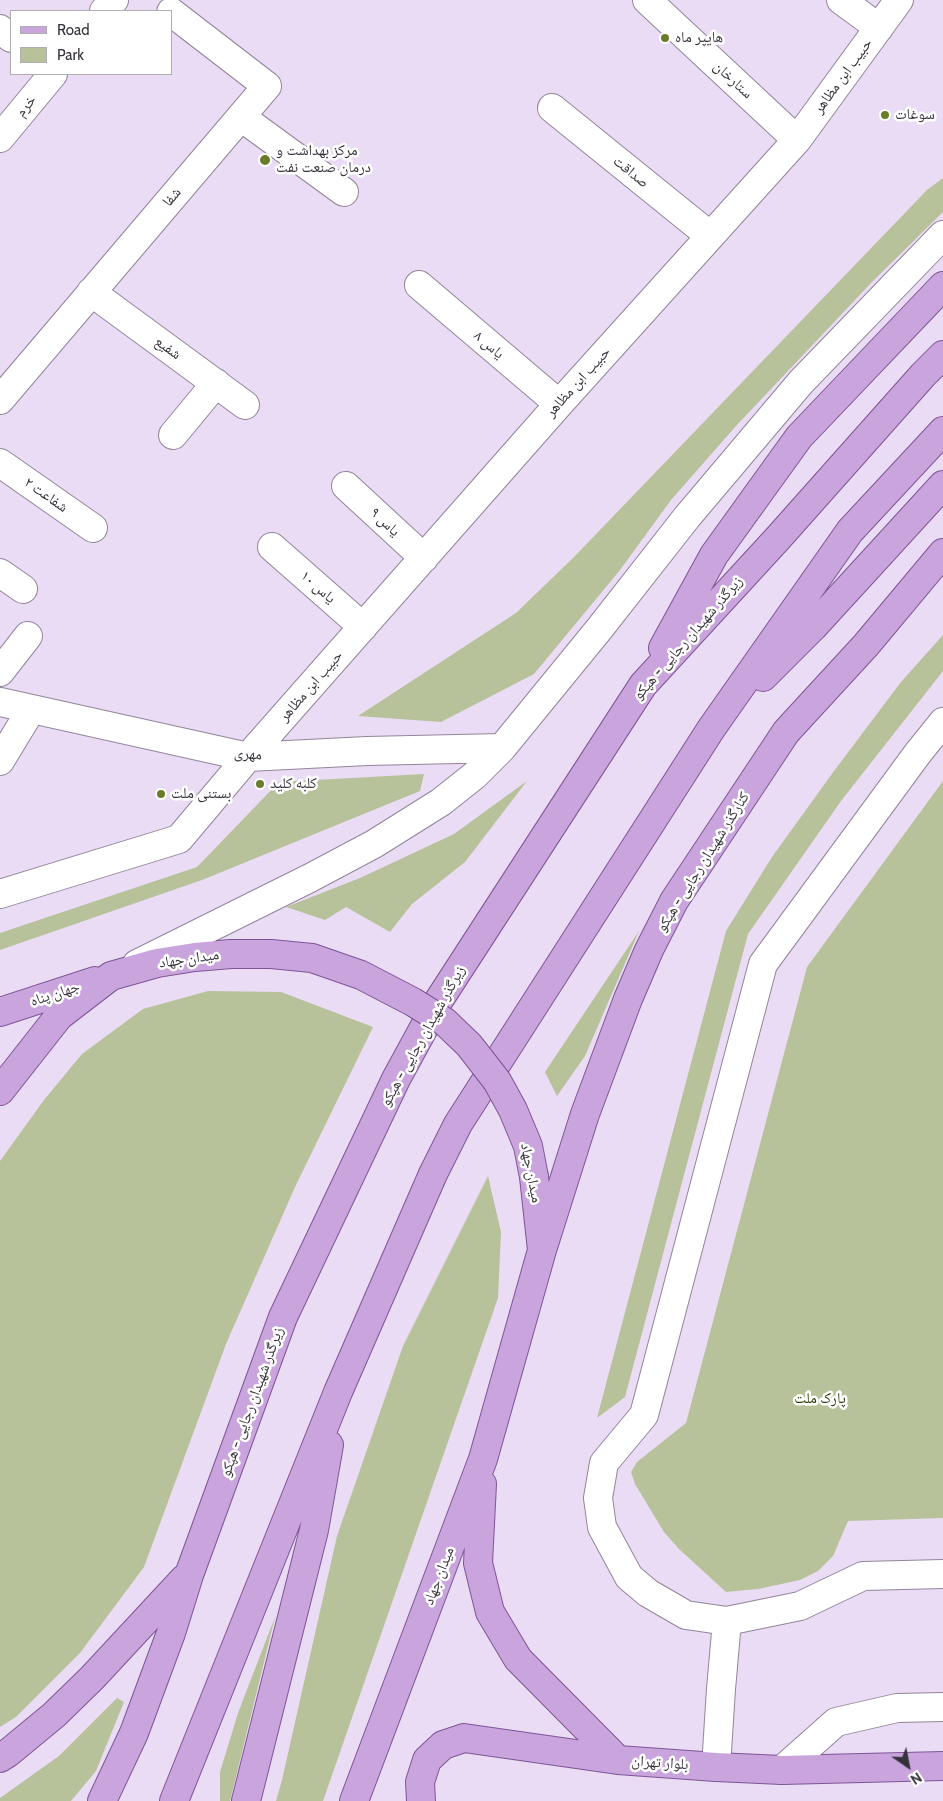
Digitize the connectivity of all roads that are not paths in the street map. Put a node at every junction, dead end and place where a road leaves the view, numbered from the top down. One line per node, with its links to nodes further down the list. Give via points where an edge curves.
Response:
1 (114, 0): 6 (street)
2 (155, 0): 7 (street, شفا)
3 (647, 0): 16 (street, ستارخان)
4 (841, 0): 9 (street)
5 (900, 0): 9 (street, حبیب ابن مظاهر)
6 (105, 10)
7 (168, 10)
8 (172, 13): 14 (street, شفا, via 267,86)
9 (879, 28): 16 (street, حبیب ابن مظاهر)
10 (0, 29): 11 (street)
11 (10, 37)
12 (51, 75): 15 (street, خرم)
13 (552, 108): 18 (street, صداقت)
14 (241, 117): 17 (street); 22 (street, شفا)
15 (0, 138)
16 (797, 140): 18 (street, حبیب ابن مظاهر)
17 (344, 192)
18 (709, 235): 26 (street, حبیب ابن مظاهر)
19 (943, 235): 47 (street, via 801,382 687,517)
20 (419, 285): 26 (street, یاس ۸)
21 (943, 286): 42 (main road, via 798,436 714,555)
22 (91, 292): 24 (street, شفیع); 25 (street, شفا)
23 (943, 355): 42 (main road, زیرگذر شهیدان رجایی - هپکو)
24 (216, 383): 27 (street, شفیع); 29 (street)
25 (0, 400)
26 (559, 404): 36 (street, حبیب ابن مظاهر)
27 (245, 405)
28 (943, 431): 46 (main road, via 850,531)
29 (173, 435)
30 (0, 463): 33 (street, شفاعت ۲)
31 (943, 485): 46 (main road, via 813,627)
32 (346, 486): 36 (street, یاس ۹)
33 (93, 528)
34 (272, 548): 39 (street, یاس ۱۰)
35 (943, 554): 54 (main road, کنارگذر شهیدان رجایی - هپکو, via 786,732 674,901 625,1008 585,1114)
36 (424, 558): 39 (street, حبیب ابن مظاهر)
37 (0, 573): 38 (street)
38 (23, 589)
39 (363, 627): 48 (street, حبیب ابن مظاهر)
40 (28, 636): 41 (street)
41 (0, 672)
42 (643, 685): 57 (main road, زیرگذر شهیدان رجایی - هپکو, via 439,1000 396,1078 283,1317)
43 (0, 702): 44 (street, مهری)
44 (31, 710): 48 (street, مهری); 49 (street)
45 (943, 722): 59 (street, via 763,964 644,1415 604,1464 598,1498 602,1527 629,1577 648,1593 686,1615)
46 (711, 729): 55 (main road, via 458,1124)
47 (502, 748): 48 (street, مهری); 51 (street, via 475,775 440,802 374,844)
48 (248, 757): 50 (street, حبیب ابن مظاهر, via 179,839)
49 (0, 761)
50 (0, 894)
51 (111, 976): 52 (main road, جهان پناه); 53 (main road, میدان جهاد, via 59,1016); 54 (main road, میدان جهاد, bridge, via 157,962 194,957 272,954 312,958 361,975 445,1022 498,1081 513,1110 528,1146)
52 (0, 1012)
53 (0, 1091)
54 (542, 1250): 56 (main road, میدان جهاد)
55 (338, 1392): 67 (main road); 68 (main road, via 314,1530)
56 (483, 1459): 62 (main road, via 478,1563 490,1612 518,1659); 69 (main road, میدان جهاد)
57 (189, 1574): 61 (main road, via 54,1715); 66 (main road, زیرگذر شهیدان رجایی - هپکو, via 134,1733)
58 (943, 1574): 59 (street, via 863,1576 800,1606)
59 (727, 1621): 64 (street)
60 (943, 1707): 65 (street, via 896,1708 836,1722)
61 (0, 1758)
62 (618, 1760): 64 (main road, بلوار تهران); 70 (main road, بلوار تهران, via 464,1738 443,1745 427,1760 420,1782)
63 (943, 1766): 65 (main road, بلوار تهران)
64 (716, 1767): 65 (main road, بلوار تهران)
65 (782, 1770)
66 (102, 1801)
67 (174, 1801)
68 (246, 1801)
69 (354, 1801)
70 (421, 1801)

